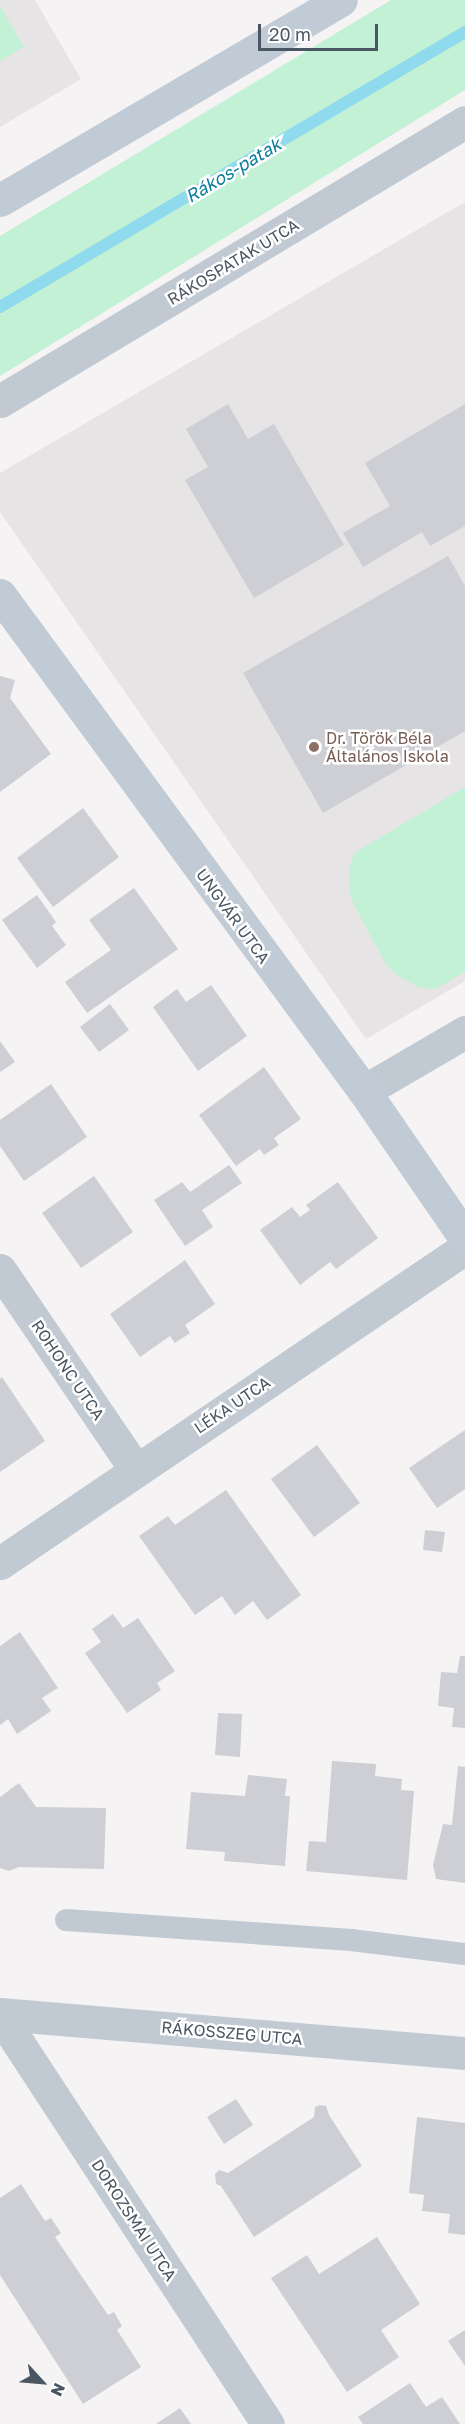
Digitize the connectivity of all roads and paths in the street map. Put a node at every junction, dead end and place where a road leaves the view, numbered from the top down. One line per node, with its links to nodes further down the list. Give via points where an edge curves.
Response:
1 (341, 0): 3 (street)
2 (465, 123): 4 (street, RÁKOSPATAK UTCA)
3 (0, 200)
4 (0, 401)
5 (0, 596): 7 (street, UNGVÁR UTCA)
6 (465, 1032): 7 (street)
7 (364, 1091): 8 (street, UNGVÁR UTCA)
8 (465, 1238)
9 (465, 1248): 11 (street, LÉKA UTCA)
10 (0, 1270): 11 (street, ROHONC UTCA)
11 (136, 1470): 12 (street, LÉKA UTCA)
12 (0, 1563)
13 (66, 1920): 14 (lane, via 351,1940)
14 (465, 1954)
15 (0, 2014): 16 (street, RÁKOSSZEG UTCA); 17 (street, DOROZSMAI UTCA)
16 (465, 2053)
17 (268, 2424)

